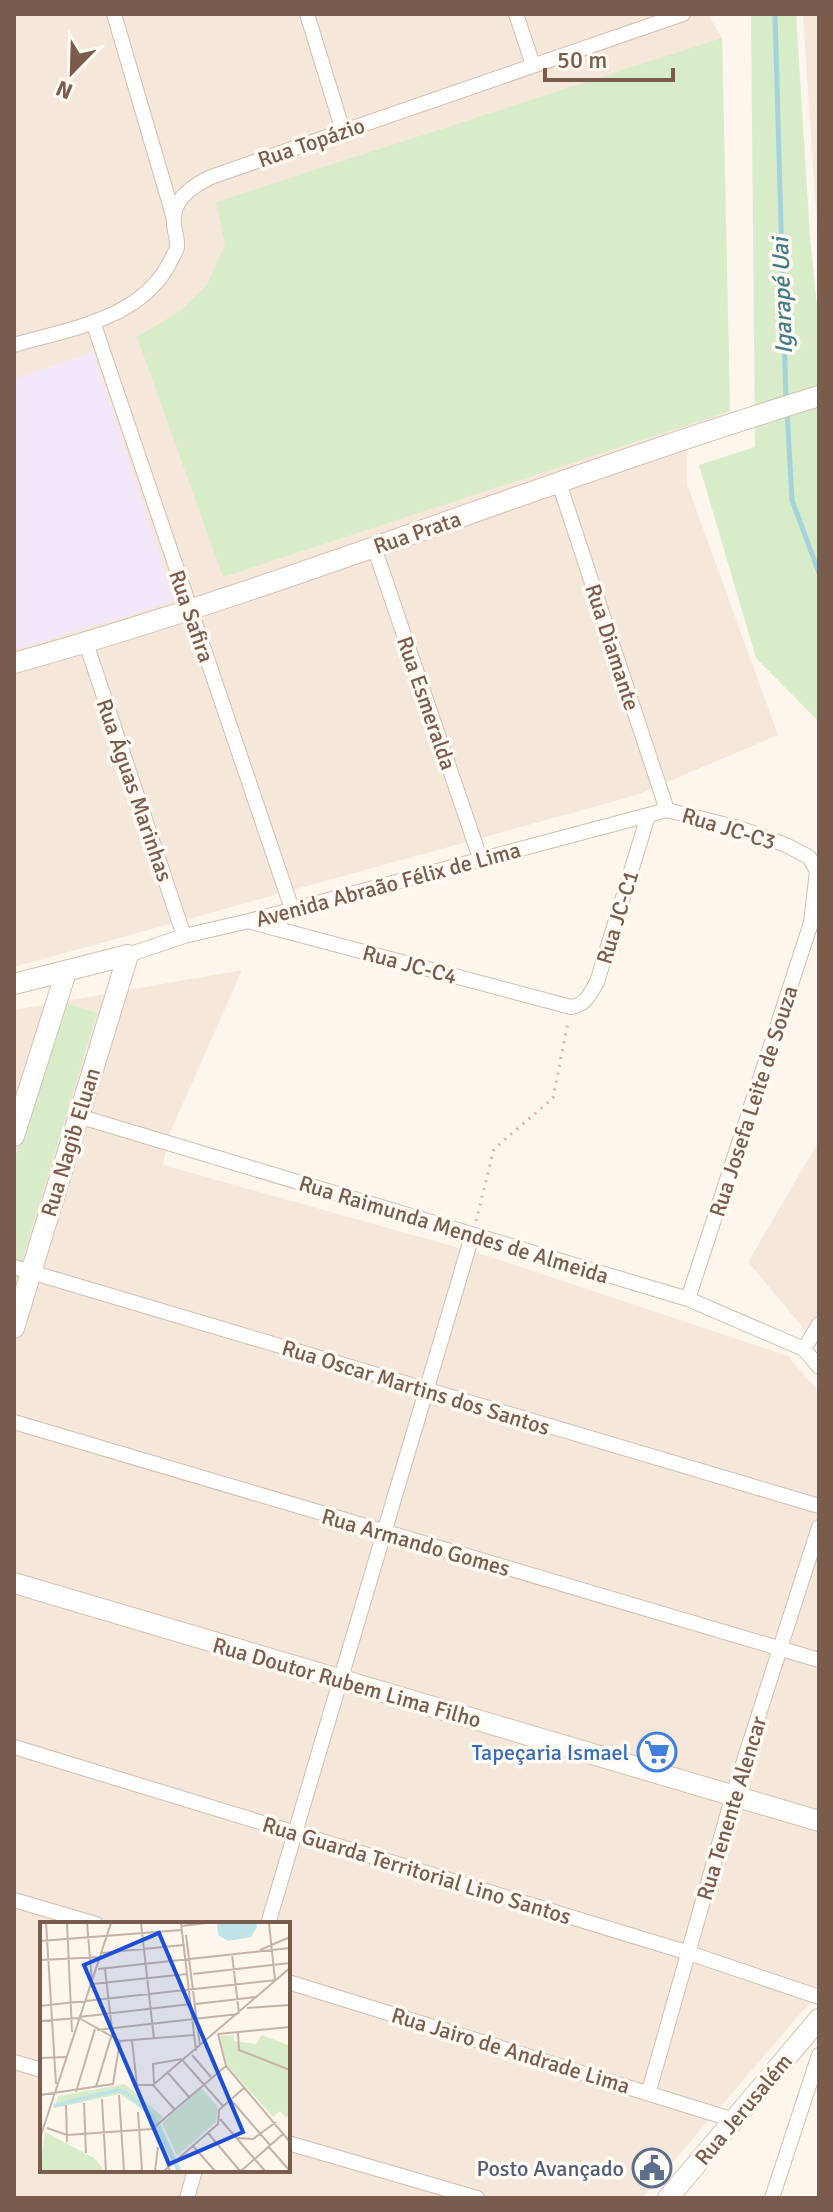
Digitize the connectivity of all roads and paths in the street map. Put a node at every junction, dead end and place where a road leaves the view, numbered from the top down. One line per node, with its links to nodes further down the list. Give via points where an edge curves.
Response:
1 (114, 14): 7 (street)
2 (307, 14): 6 (street)
3 (516, 14): 5 (street)
4 (683, 14): 5 (street, Rua Topázio)
5 (533, 65): 6 (street, Rua Topázio)
6 (343, 131): 7 (street, Rua Topázio, via 211,177 186,192)
7 (173, 215): 8 (street, via 177,248 163,275 140,300)
8 (93, 322): 9 (street); 13 (street, Rua Safira)
9 (14, 345)
10 (819, 396): 11 (street, Rua Prata)
11 (559, 483): 12 (street, Rua Prata); 16 (street, Rua Diamante)
12 (374, 547): 13 (street, Rua Prata); 19 (street, Rua Esmeralda)
13 (189, 609): 14 (street, Rua Prata); 20 (street, Rua Safira)
14 (86, 643): 15 (street, Rua Prata); 22 (street, Rua Águas Marinhas)
15 (14, 663)
16 (667, 810): 17 (street, Rua JC-C3); 18 (street, Rua JC-C3, via 739,828)
17 (648, 816): 19 (street, Avenida Abraão Félix de Lima); 26 (street, Rua JC-C1, via 597,982 588,998)
18 (809, 857): 32 (street, Rua Josefa Leite de Souza, via 817,871 811,923)
19 (480, 858): 20 (street, Avenida Abraão Félix de Lima)
20 (292, 909): 21 (street, Avenida Abraão Félix de Lima)
21 (249, 921): 22 (street, Avenida Abraão Félix de Lima); 26 (street, Rua JC-C4)
22 (184, 936): 23 (street, Avenida Abraão Félix de Lima)
23 (128, 955): 24 (street); 28 (street, Rua Nagib Eluan)
24 (66, 972): 25 (street); 27 (street)
25 (14, 984)
26 (571, 1007): 30 (path, via 553,1098 494,1149)
27 (18, 1103): 29 (street)
28 (78, 1116): 30 (street, Rua Raimunda Mendes de Almeida); 31 (street, Rua Nagib Eluan)
29 (14, 1136)
30 (472, 1236): 32 (street, Rua Raimunda Mendes de Almeida); 37 (street)
31 (23, 1269): 34 (street, Rua Nagib Eluan); 37 (street, Rua Oscar Martins dos Santos)
32 (688, 1299): 35 (street, Rua Raimunda Mendes de Almeida)
33 (819, 1324): 35 (street)
34 (14, 1328)
35 (804, 1349): 36 (street, Rua Raimunda Mendes de Almeida)
36 (819, 1367)
37 (428, 1391): 39 (street, Rua Oscar Martins dos Santos); 41 (street)
38 (14, 1422): 41 (street, Rua Armando Gomes)
39 (819, 1506)
40 (819, 1527): 43 (street, Rua Tenente Alencar)
41 (383, 1533): 43 (street, Rua Armando Gomes); 45 (street)
42 (14, 1583): 45 (street, Rua Doutor Rubem Lima Filho)
43 (781, 1648): 44 (street, Rua Armando Gomes); 47 (street, Rua Tenente Alencar)
44 (819, 1660)
45 (340, 1680): 47 (street, Rua Doutor Rubem Lima Filho); 49 (street)
46 (14, 1747): 49 (street, Rua Guarda Territorial Lino Santos)
47 (733, 1795): 48 (street, Rua Doutor Rubem Lima Filho); 53 (street, Rua Tenente Alencar)
48 (819, 1821)
49 (296, 1833): 52 (street); 53 (street, Rua Guarda Territorial Lino Santos)
50 (14, 1900): 51 (street)
51 (89, 1922)
52 (269, 1922)
53 (689, 1953): 55 (street, Rua Guarda Territorial Lino Santos); 60 (street, Rua Tenente Alencar)
54 (290, 1983): 60 (street, Rua Jairo de Andrade Lima)
55 (819, 1997)
56 (819, 2019): 61 (street, Rua Jerusalém)
57 (819, 2055): 67 (street)
58 (14, 2062): 59 (street)
59 (40, 2069)
60 (649, 2091): 61 (street, Rua Jairo de Andrade Lima)
61 (734, 2120): 66 (street, Rua Jerusalém)
62 (290, 2144): 65 (street)
63 (194, 2172): 64 (street)
64 (187, 2198)
65 (477, 2198)
66 (668, 2198)
67 (772, 2198)

